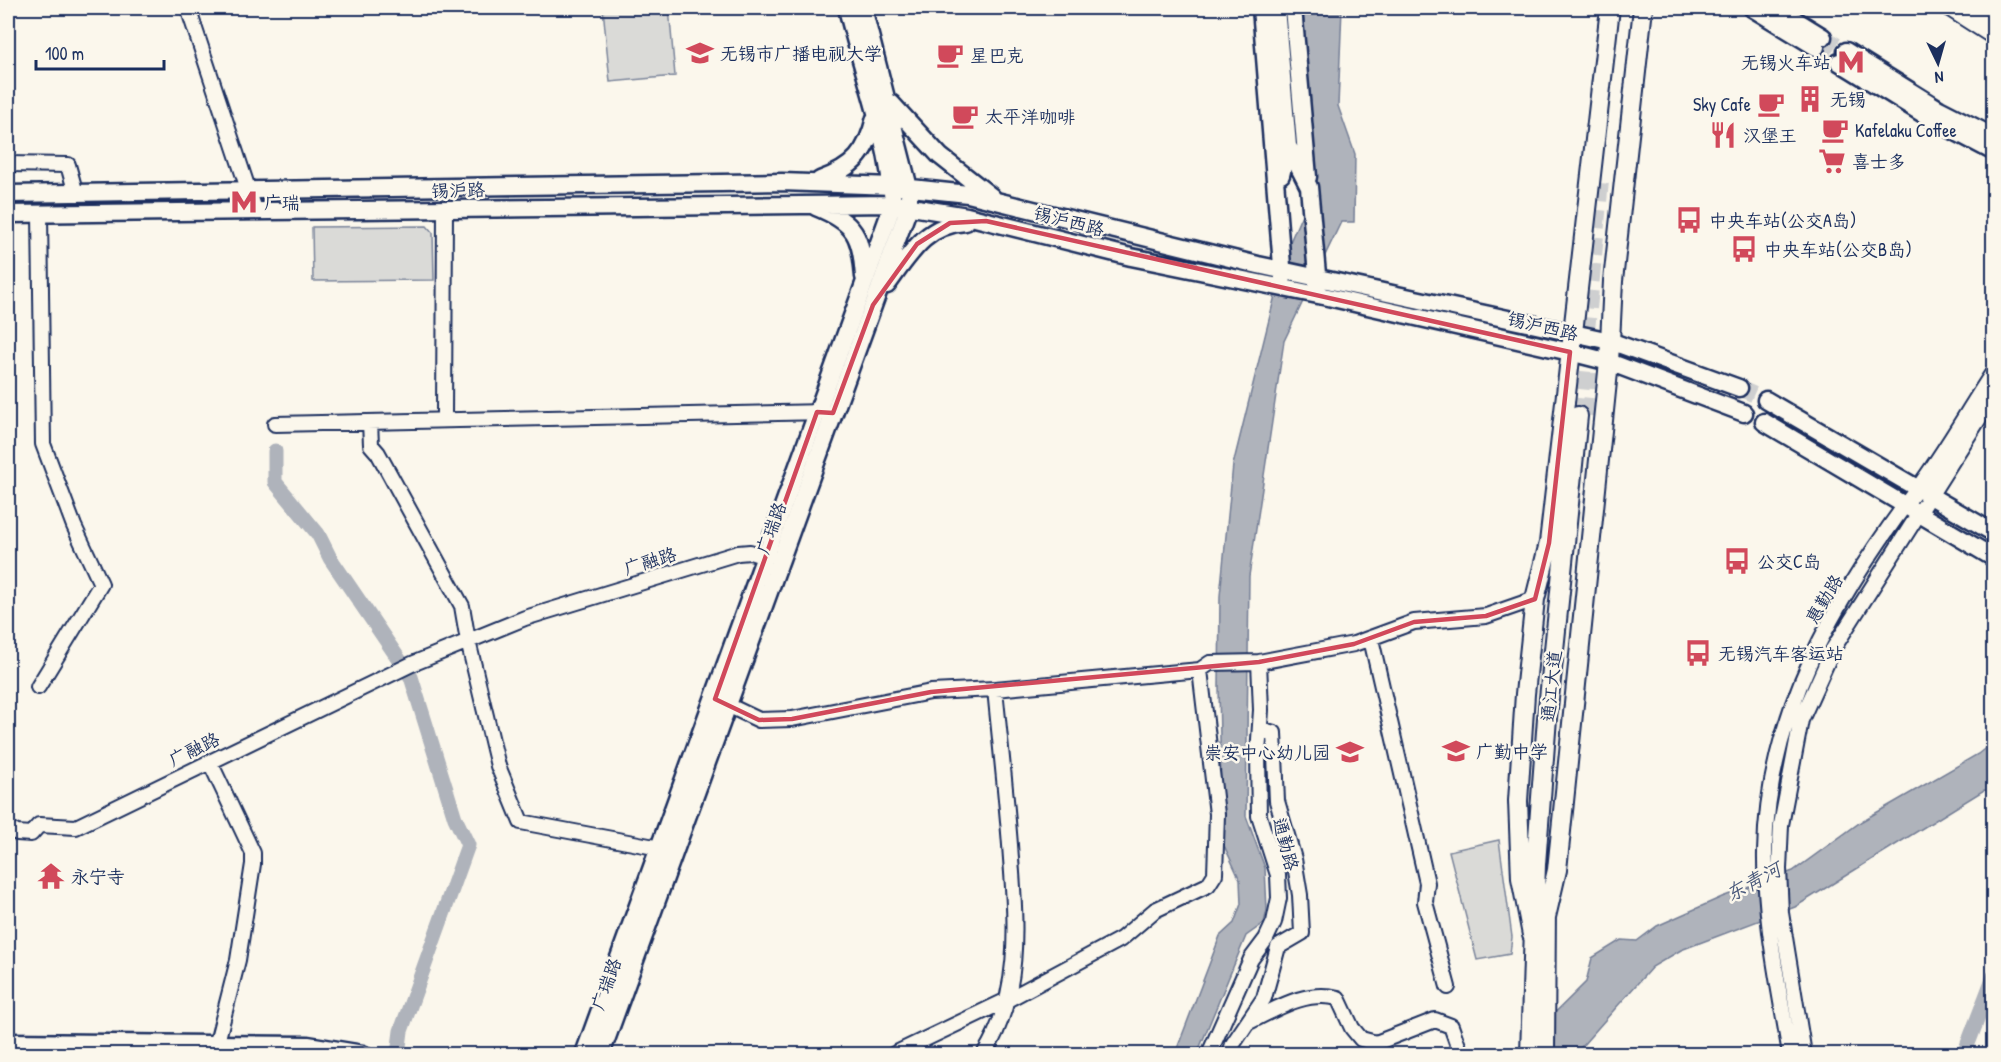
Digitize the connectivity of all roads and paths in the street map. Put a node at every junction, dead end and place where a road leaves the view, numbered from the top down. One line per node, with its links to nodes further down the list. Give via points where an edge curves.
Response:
1 (188, 8): 24 (street)
2 (847, 8): 14 (main road, 广瑞路)
3 (863, 8): 13 (main road, 广瑞路)
4 (1261, 8): 23 (main road)
5 (1276, 8): 16 (main road)
6 (1293, 8): 22 (main road)
7 (1610, 8): 43 (highway)
8 (1619, 8): 19 (highway)
9 (1635, 8): 40 (highway, via 1614,158)
10 (1643, 8): 42 (highway)
11 (1752, 8): 12 (main road, via 1820,42)
12 (1776, 8)
13 (887, 97): 21 (main road, 广瑞路); 27 (main road, via 939,156)
14 (875, 114): 20 (main road, via 869,140 855,161); 21 (main road, 广瑞路)
15 (1994, 138): 17 (main road, via 1843,56 1933,120)
16 (1288, 146): 22 (main road); 23 (main road)
17 (1994, 152)
18 (8, 164): 26 (street, via 68,165)
19 (1600, 181)
20 (816, 182): 21 (main road, 锡沪路); 24 (main road, 锡沪路)
21 (900, 187): 27 (main road, 锡沪路, via 968,194); 29 (main road, 广瑞路)
22 (1309, 187): 36 (main road)
23 (1278, 190): 35 (main road)
24 (249, 192): 26 (main road, 锡沪路); 31 (street)
25 (8, 194): 26 (main road, 锡沪路)
26 (76, 194)
27 (1000, 202): 35 (main road, 锡沪西路)
28 (807, 203): 29 (main road, 锡沪路); 30 (main road, 锡沪路); 37 (main road, via 840,218 858,236)
29 (901, 206): 34 (main road, 锡沪西路); 37 (main road, 广瑞路); 41 (main road, 广瑞路)
30 (445, 209): 31 (main road, 锡沪路); 51 (street)
31 (255, 210): 33 (main road, 锡沪路)
32 (8, 214): 33 (main road, 锡沪路)
33 (40, 214): 66 (street, via 43,444 101,584)
34 (987, 221): 38 (main road, 锡沪西路, via 1131,257); 41 (main road, via 950,223 925,236)
35 (1283, 270): 36 (main road, 锡沪西路); 38 (main road)
36 (1322, 277): 39 (main road); 43 (main road, 锡沪西路)
37 (865, 283): 49 (main road, 广瑞路)
38 (1284, 288): 39 (main road, 锡沪西路)
39 (1323, 296): 43 (main road, 锡沪西路)
40 (1601, 297)
41 (873, 305): 49 (main road, 广瑞路)
42 (1610, 341): 43 (main road, 锡沪西路); 44 (highway); 46 (main road, 锡沪西路)
43 (1571, 343): 44 (main road, 锡沪西路); 61 (highway, via 1549,543)
44 (1609, 362): 50 (main road, 锡沪西路); 73 (highway, via 1557,870)
45 (1994, 371): 55 (street, 惠勤路)
46 (1739, 388)
47 (1994, 395): 55 (street, 惠勤路)
48 (1766, 400): 55 (main road)
49 (825, 412): 51 (street); 59 (main road, 广瑞路); 68 (main road, 广瑞路)
50 (1744, 413)
51 (444, 420): 52 (street)
52 (370, 422): 54 (street); 63 (street, via 371,445 462,606)
53 (1764, 422): 56 (main road)
54 (275, 424)
55 (1922, 493): 56 (street, 惠勤路); 57 (street, 惠勤路); 58 (main road)
56 (1902, 505): 57 (main road); 90 (street, 惠勤路, via 1815,649 1786,716 1767,822 1765,877 1768,921)
57 (1919, 515): 60 (main road); 91 (street, 惠勤路, via 1833,649 1801,720 1791,766 1781,825 1779,869)
58 (1994, 533)
59 (766, 557): 63 (street, 广融路, via 750,552 738,554 525,618); 68 (main road, 广瑞路)
60 (1994, 558)
61 (1535, 599): 62 (street, via 1486,616 1414,622); 74 (highway, via 1518,801 1521,878)
62 (1371, 639): 64 (street); 75 (street, via 1427,883 1425,902)
63 (468, 641): 70 (street, 广融路, via 395,671); 72 (street, via 498,766 521,822)
64 (1258, 662): 65 (street); 69 (street, 通勤路)
65 (1205, 667): 67 (street); 76 (street, via 1217,814 1215,874 1208,885 1155,910 1121,939)
66 (38, 687)
67 (996, 689): 68 (street, via 931,692 792,719 759,720); 76 (street, via 1015,919)
68 (721, 702): 72 (main road, 广瑞路); 82 (main road, 广瑞路)
69 (1260, 729): 77 (street, via 1274,733 1277,801 1294,859 1302,933 1278,947 1264,998); 85 (street, 通勤路, via 1259,816 1278,875 1280,898 1274,922 1251,959)
70 (210, 762): 71 (street, 广融路, via 76,827 39,825 31,834); 79 (street, via 253,853 238,960)
71 (8, 828)
72 (660, 848): 81 (main road, 广瑞路)
73 (1546, 917): 74 (highway, 通江大道, via 1546,861 1585,416 1547,718); 89 (highway, 通江大道)
74 (1532, 935): 88 (highway, 通江大道)
75 (1448, 987)
76 (1008, 1000): 83 (street); 84 (street)
77 (1249, 1022): 86 (street); 87 (street, via 1297,999 1322,994 1338,998 1352,1029 1362,1039 1376,1043 1435,1020 1451,1026)
78 (8, 1042): 79 (main road)
79 (215, 1049): 80 (main road, via 308,1045)
80 (363, 1054)
81 (584, 1054)
82 (601, 1054)
83 (894, 1054)
84 (984, 1054)
85 (1209, 1054)
86 (1230, 1054)
87 (1461, 1054)
88 (1530, 1054)
89 (1545, 1054)
90 (1790, 1054)
91 (1804, 1054)

